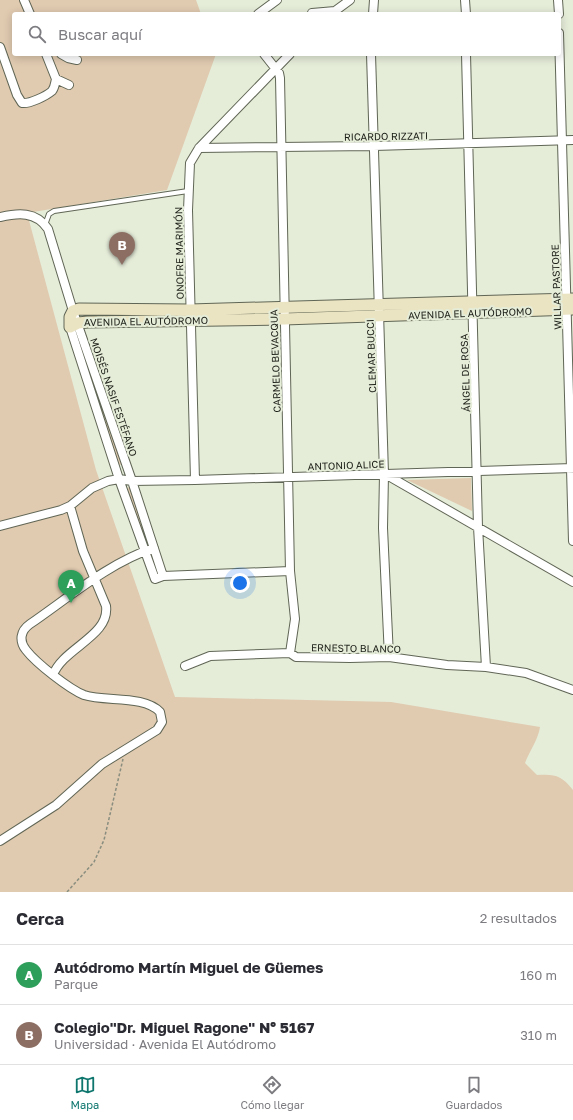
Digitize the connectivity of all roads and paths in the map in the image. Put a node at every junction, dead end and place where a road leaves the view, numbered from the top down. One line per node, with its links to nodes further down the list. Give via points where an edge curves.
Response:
1 (24, 0): 7 (street)
2 (276, 0): 8 (street)
3 (350, 0): 9 (street, via 335,11)
4 (374, 0): 10 (street)
5 (465, 0): 11 (street)
6 (558, 0): 12 (street)
7 (29, 12)
8 (261, 12)
9 (324, 12)
10 (373, 12)
11 (466, 12)
12 (558, 12)
13 (0, 47): 23 (street, via 22,103 26,104 48,93 55,85)
14 (47, 56): 23 (street)
15 (64, 56): 21 (street)
16 (266, 56): 22 (street)
17 (288, 56): 22 (street, ONOFRE MARIMÓN)
18 (372, 56): 28 (street, CLEMAR BUCCI)
19 (466, 56): 27 (street, ÁNGEL DE ROSA)
20 (560, 56): 25 (street, WILLAR PASTORE)
21 (77, 60)
22 (276, 69): 29 (street, ONOFRE MARIMÓN); 30 (street, CARMELO BEVACQUA, via 280,78)
23 (56, 78): 24 (street)
24 (69, 85)
25 (562, 140): 26 (street, RICARDO RIZZATI); 27 (street, RICARDO RIZZATI); 35 (street, WILLAR PASTORE)
26 (573, 140)
27 (468, 144): 28 (street, RICARDO RIZZATI); 34 (street, ÁNGEL DE ROSA)
28 (374, 146): 30 (street, RICARDO RIZZATI); 36 (street, CLEMAR BUCCI)
29 (199, 148): 30 (street, RICARDO RIZZATI); 31 (street, ONOFRE MARIMÓN, via 190,163)
30 (280, 148): 38 (street, CARMELO BEVACQUA)
31 (189, 191): 33 (lane, via 54,211 49,214); 40 (street, ONOFRE MARIMÓN)
32 (0, 217): 33 (street, via 22,214 32,216)
33 (45, 225): 37 (street)
34 (472, 302): 35 (street, AVENIDA EL AUTÓDROMO); 36 (street, AVENIDA EL AUTÓDROMO); 39 (street, ÁNGEL DE ROSA)
35 (570, 304): 39 (street, AVENIDA EL AUTÓDROMO); 42 (street, WILLAR PASTORE)
36 (380, 310): 38 (street, AVENIDA EL AUTÓDROMO); 39 (street, AVENIDA EL AUTÓDROMO); 44 (street, CLEMAR BUCCI)
37 (73, 311): 40 (street, AVENIDA EL AUTÓDROMO, via 79,309); 41 (street, AVENIDA EL AUTÓDROMO, via 70,317)
38 (284, 313): 40 (street, AVENIDA EL AUTÓDROMO); 45 (street, CARMELO BEVACQUA)
39 (473, 313): 43 (street, ÁNGEL DE ROSA)
40 (190, 316): 41 (street, AVENIDA EL AUTÓDROMO); 48 (street, ONOFRE MARIMÓN)
41 (74, 325): 46 (street, MOISÉS NASIF ESTÉFANO); 47 (street, MOISÉS NASIF ESTÉFANO)
42 (572, 468): 43 (street, ANTONIO ALICE); 52 (street, WILLAR PASTORE)
43 (477, 470): 44 (street, ANTONIO ALICE); 51 (street, ÁNGEL DE ROSA)
44 (384, 474): 45 (street, ANTONIO ALICE); 51 (street); 60 (street, CLEMAR BUCCI)
45 (289, 477): 48 (street, ANTONIO ALICE); 55 (street, CARMELO BEVACQUA)
46 (119, 479): 47 (street, ANTONIO ALICE); 49 (street, ANTONIO ALICE, via 99,484); 54 (street, MOISÉS NASIF ESTÉFANO)
47 (132, 480): 48 (street, ANTONIO ALICE); 53 (street, MOISÉS NASIF ESTÉFANO)
48 (195, 480)
49 (70, 506): 50 (street, ANTONIO ALICE); 57 (street, via 78,535)
50 (0, 526)
51 (478, 527): 58 (street); 62 (street, ÁNGEL DE ROSA)
52 (573, 541)
53 (154, 548): 54 (street); 56 (street, MOISÉS NASIF ESTÉFANO)
54 (145, 551): 56 (street, MOISÉS NASIF ESTÉFANO, via 155,579); 57 (street, via 132,556)
55 (290, 571): 56 (street); 59 (street, CARMELO BEVACQUA, via 295,619)
56 (164, 576)
57 (96, 579): 63 (street, via 106,606 105,620 97,631 60,662); 63 (street, via 22,632 22,645 27,652)
58 (573, 582)
59 (290, 653): 60 (street, ERNESTO BLANCO, via 296,657); 61 (street, ERNESTO BLANCO, via 210,656)
60 (389, 657): 62 (street, ERNESTO BLANCO, via 447,665)
61 (185, 666)
62 (486, 666): 64 (street, ERNESTO BLANCO, via 526,673)
63 (53, 674): 65 (street, via 83,694 142,703 157,708 162,718 157,730)
64 (573, 690)
65 (124, 749): 66 (street, via 102,764 56,805); 67 (path, via 122,769 104,840 94,862)
66 (0, 841)
67 (66, 892)

